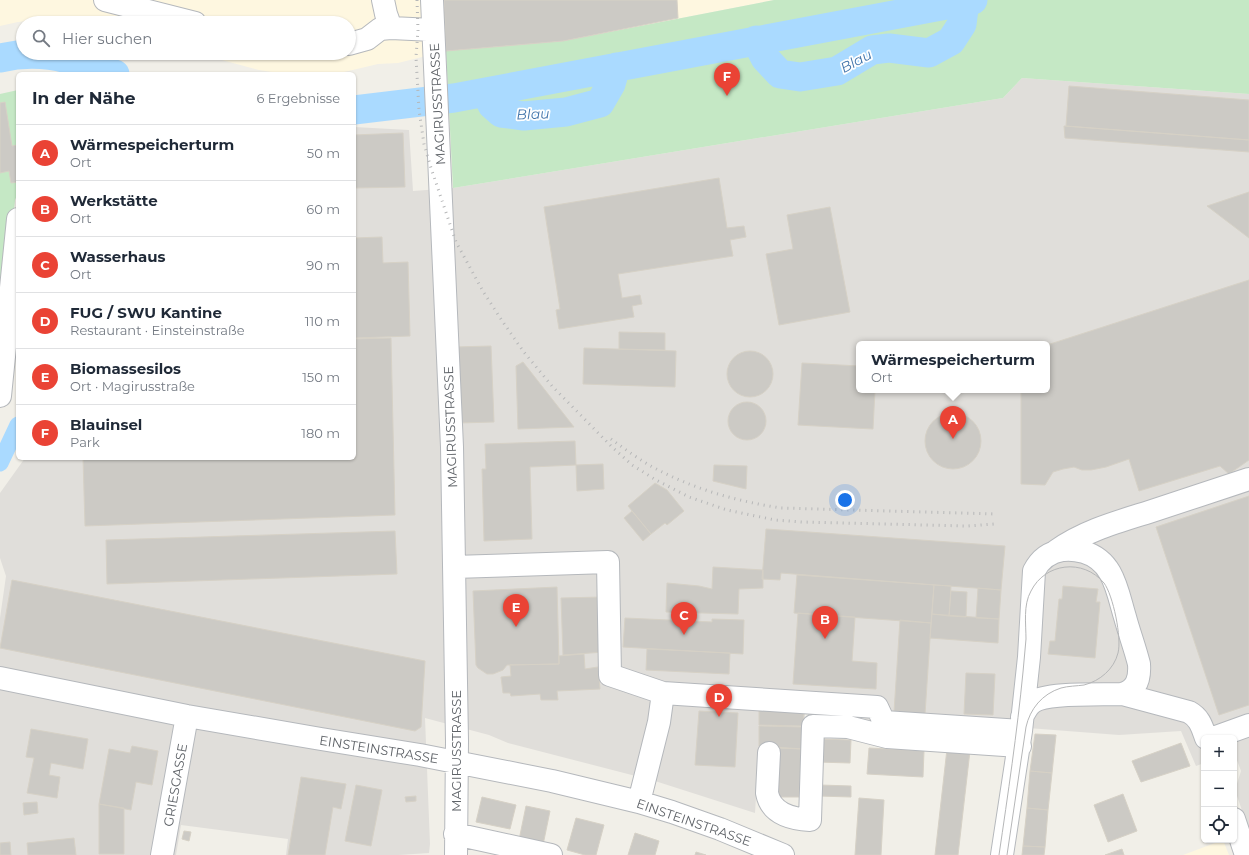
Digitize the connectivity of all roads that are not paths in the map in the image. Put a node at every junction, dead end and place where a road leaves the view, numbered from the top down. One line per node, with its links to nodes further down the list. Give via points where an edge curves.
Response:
1 (105, 0): 4 (street)
2 (383, 0): 5 (street)
3 (432, 0): 6 (street, MAGIRUSSTRASSE)
4 (168, 16)
5 (391, 28): 6 (street); 7 (street, via 380,29 367,39)
6 (433, 30): 12 (street, MAGIRUSSTRASSE, via 452,447)
7 (356, 42)
8 (16, 239): 9 (street)
9 (0, 396)
10 (1249, 479): 11 (street, via 1108,525 1074,540)
11 (1054, 553): 15 (street, via 1074,550 1090,554 1104,564 1112,576 1139,664 1137,684); 18 (street, via 1040,562 1034,571)
12 (454, 567): 14 (street, via 608,562 610,675); 22 (street, MAGIRUSSTRASSE)
13 (0, 678): 16 (street, EINSTEINSTRASSE)
14 (663, 693): 18 (street, via 877,707 884,722); 23 (street, via 659,722)
15 (1122, 694): 18 (street, via 1044,697 1028,706); 19 (street, via 1189,712 1199,721)
16 (187, 716): 22 (street, EINSTEINSTRASSE); 28 (street, GRIESGASSE)
17 (1249, 725): 20 (street)
18 (1021, 732): 21 (street, via 887,737 848,727 813,726 810,820 786,816 768,799); 26 (street)
19 (1205, 735)
20 (1221, 735)
21 (769, 753)
22 (457, 762): 23 (street, EINSTEINSTRASSE); 25 (street, MAGIRUSSTRASSE)
23 (639, 802): 27 (street, EINSTEINSTRASSE, via 709,825)
24 (1237, 828): 31 (street)
25 (455, 834): 29 (street, MAGIRUSSTRASSE); 30 (street)
26 (1003, 853)
27 (777, 854)
28 (163, 855)
29 (456, 855)
30 (551, 855)
31 (1246, 855)

